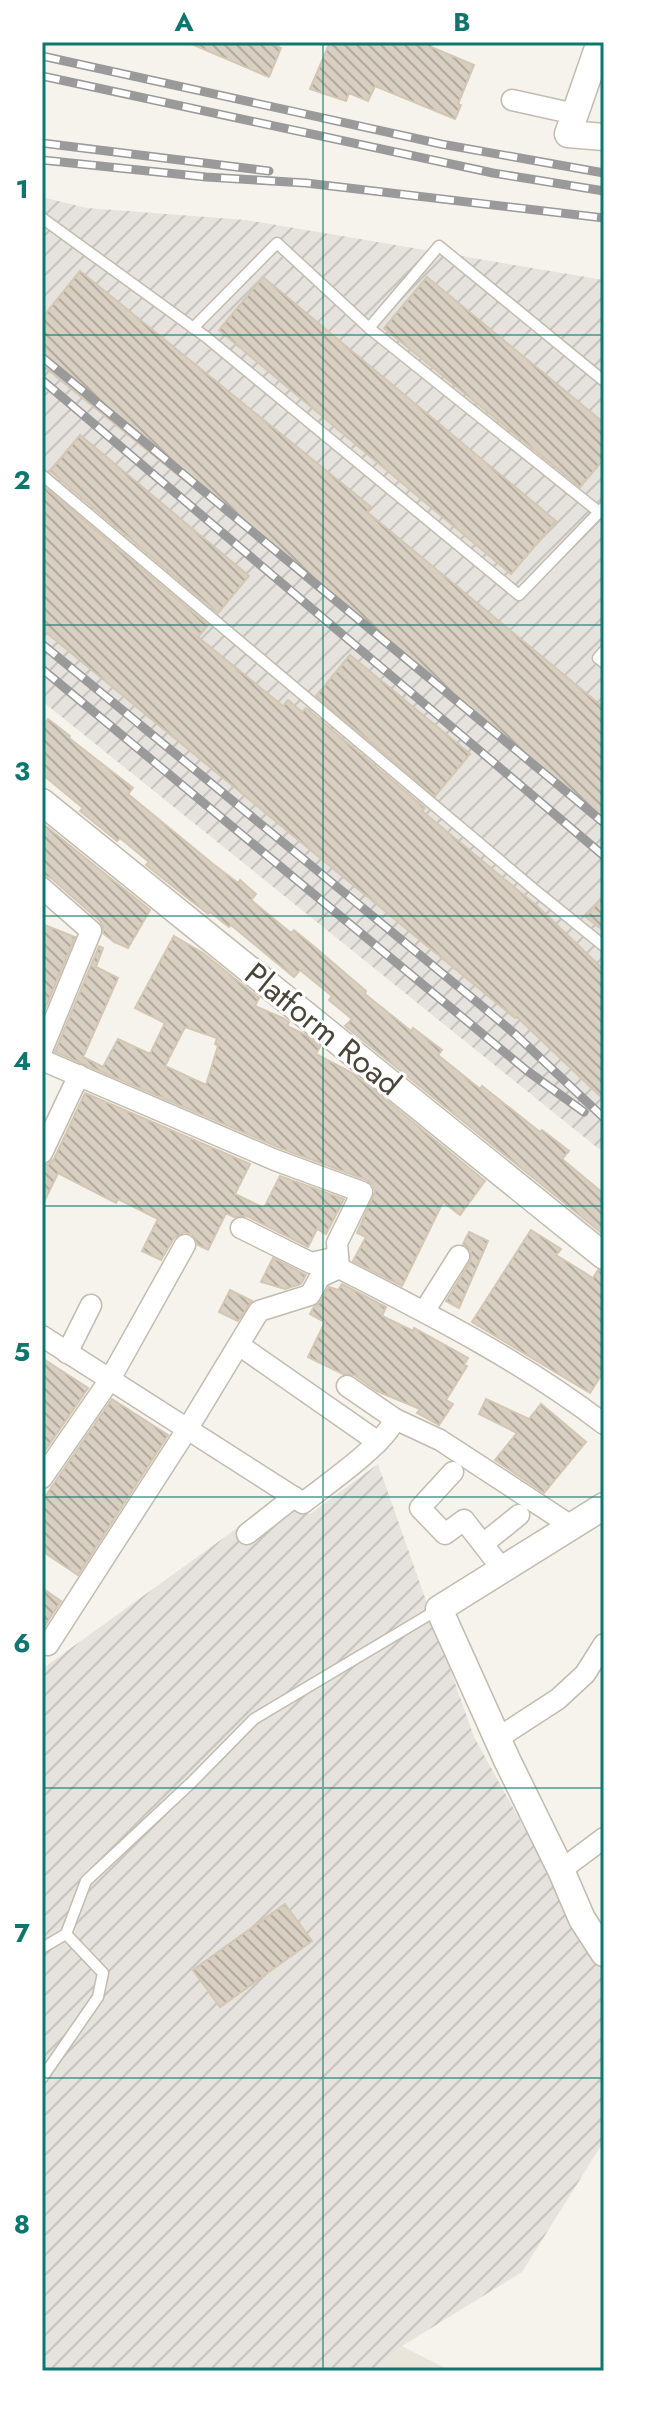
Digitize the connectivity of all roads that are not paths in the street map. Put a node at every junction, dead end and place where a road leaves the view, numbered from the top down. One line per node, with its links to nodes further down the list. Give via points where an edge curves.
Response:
1 (600, 42): 3 (street)
2 (512, 100): 3 (street)
3 (575, 114): 4 (street, via 568,134)
4 (604, 137)
5 (42, 218): 6 (lane)
6 (193, 328): 7 (lane, via 277,243); 10 (lane, via 519,595)
7 (369, 328): 8 (lane, via 439,246); 10 (lane)
8 (604, 381)
9 (42, 475): 15 (lane)
10 (601, 510)
11 (604, 651): 12 (lane, via 598,658)
12 (604, 663)
13 (42, 802): 23 (street, Platform Road)
14 (42, 888): 16 (street, via 91,931)
15 (604, 946)
16 (42, 1050)
17 (42, 1060): 18 (street)
18 (79, 1075): 19 (street); 24 (street, via 362,1192 337,1243)
19 (42, 1153)
20 (241, 1228): 24 (street, via 311,1263)
21 (185, 1245): 30 (street)
22 (459, 1256): 26 (street)
23 (604, 1256)
24 (339, 1262): 26 (street); 28 (street, via 320,1277 310,1295 259,1311)
25 (91, 1305): 29 (street)
26 (425, 1310): 33 (street, via 486,1344)
27 (42, 1336): 29 (street)
28 (239, 1345): 34 (street); 35 (street)
29 (67, 1353): 30 (street)
30 (109, 1381): 34 (street); 37 (street)
31 (347, 1386): 32 (street)
32 (395, 1419): 35 (street); 41 (street, via 440,1440)
33 (604, 1424)
34 (188, 1428): 38 (street); 47 (street)
35 (378, 1442): 38 (street, via 303,1503)
36 (453, 1472): 43 (street, via 420,1508 445,1534 464,1520)
37 (42, 1478)
38 (294, 1497): 42 (street)
39 (603, 1508): 41 (street)
40 (519, 1515): 43 (street)
41 (573, 1527): 44 (street)
42 (247, 1534)
43 (483, 1544): 44 (street)
44 (503, 1570): 45 (street)
45 (439, 1609): 48 (street); 51 (lane, via 254,1719 86,1881)
46 (604, 1644): 48 (street, via 585,1674 558,1699)
47 (48, 1645)
48 (498, 1738): 50 (street)
49 (604, 1837): 50 (street)
50 (561, 1870): 53 (street)
51 (66, 1934): 52 (lane); 54 (lane, via 103,1973 98,1997)
52 (42, 1948)
53 (604, 1953)
54 (42, 2078)

